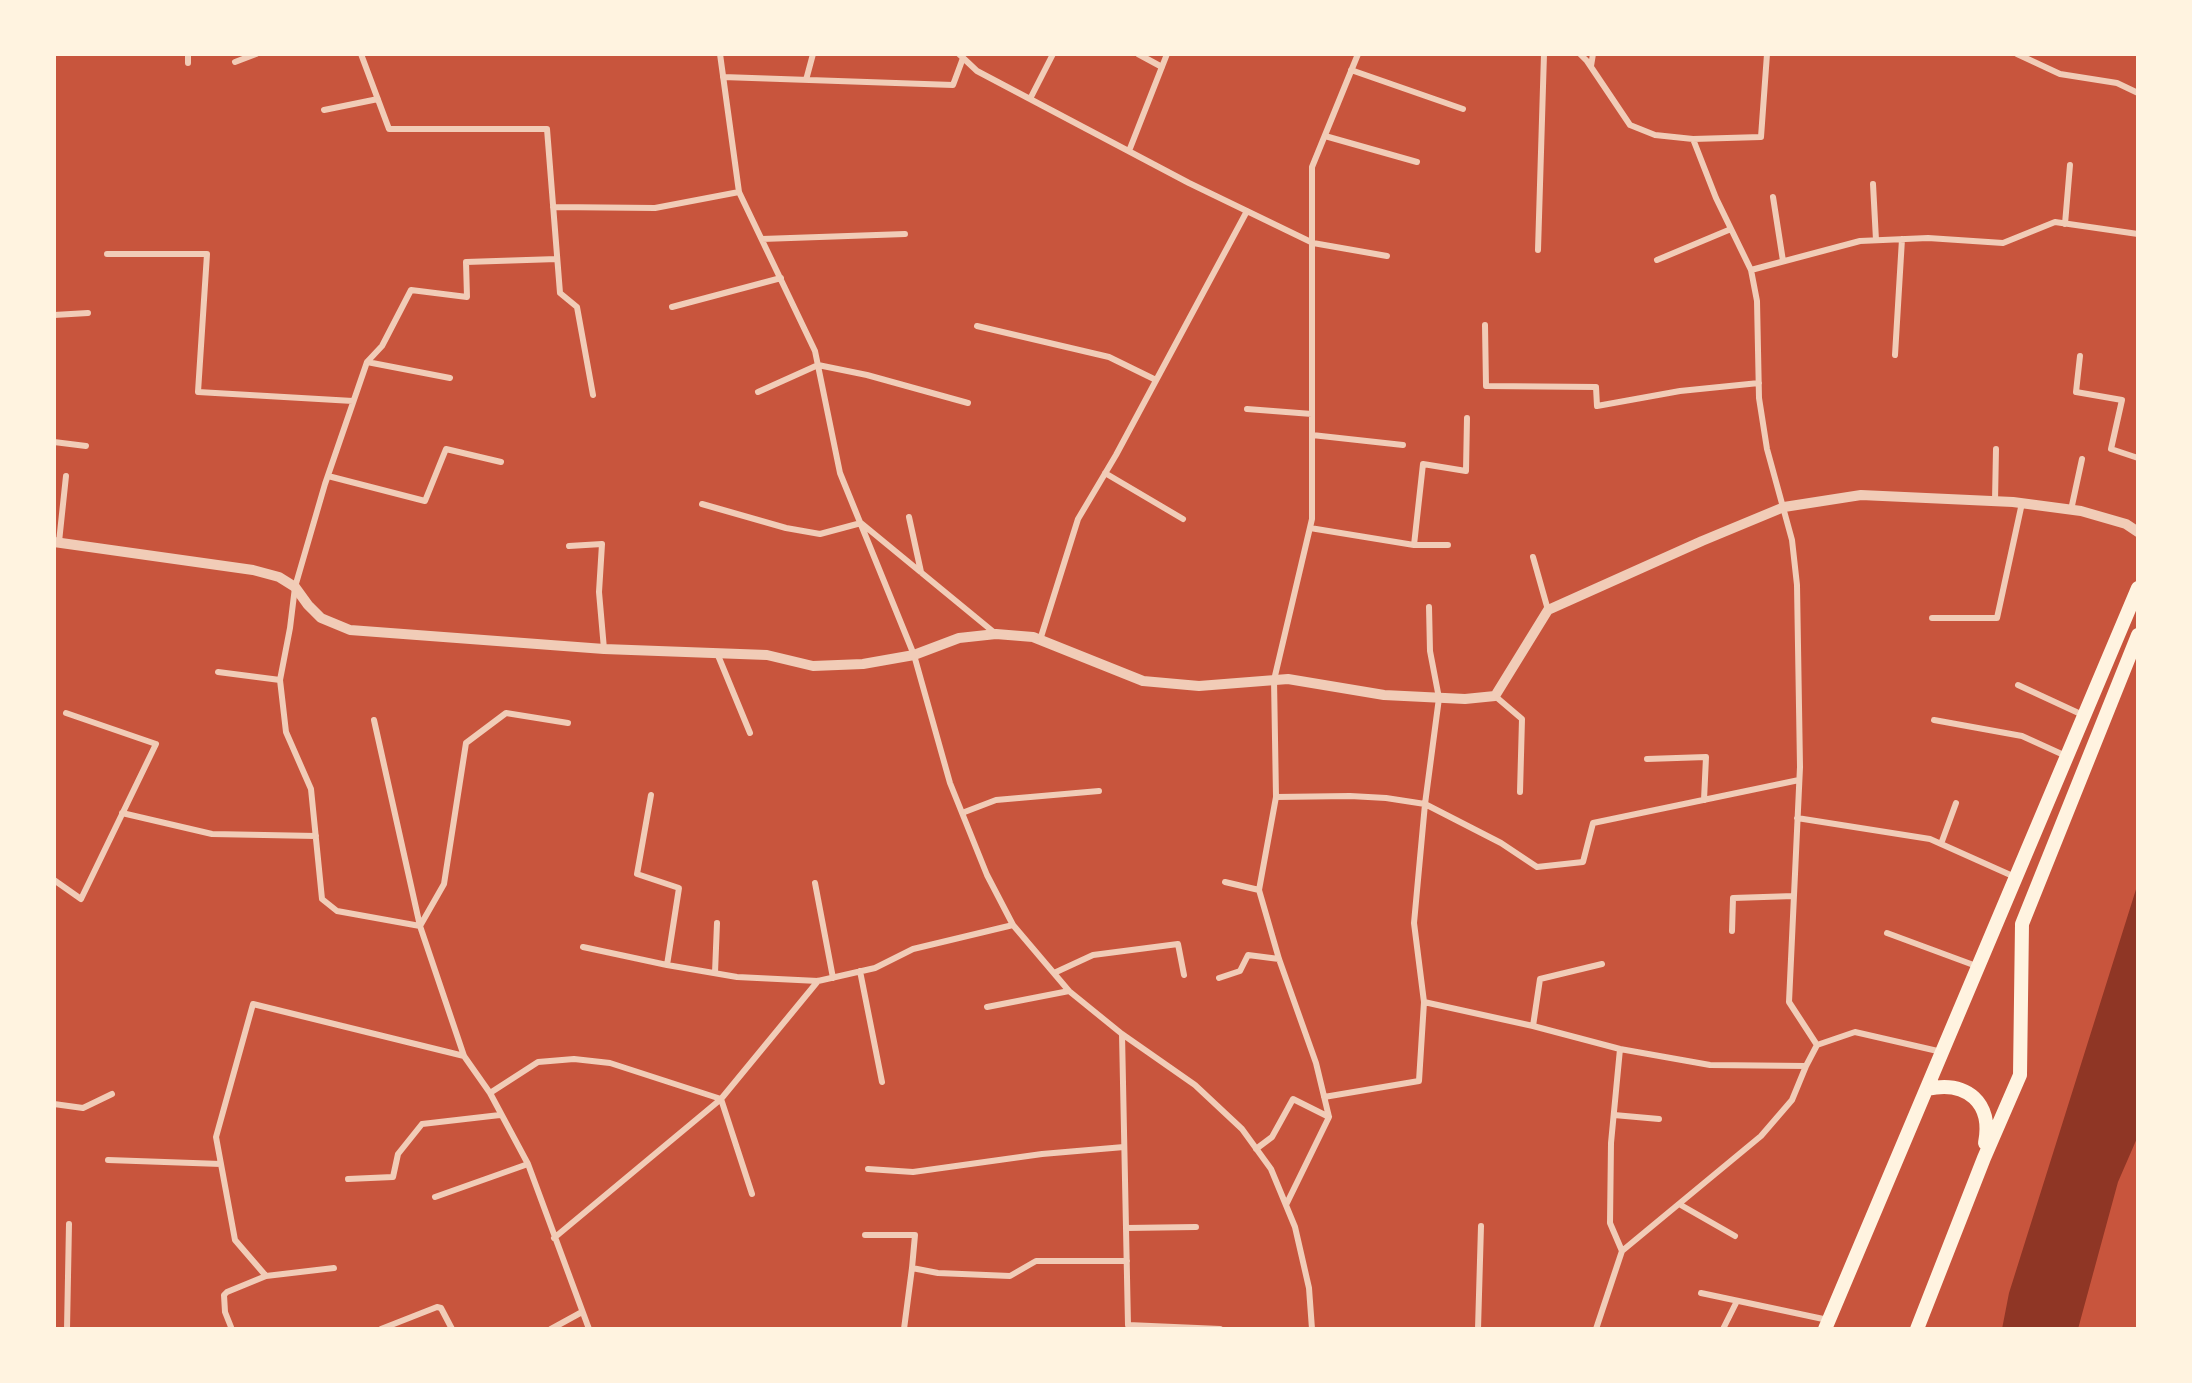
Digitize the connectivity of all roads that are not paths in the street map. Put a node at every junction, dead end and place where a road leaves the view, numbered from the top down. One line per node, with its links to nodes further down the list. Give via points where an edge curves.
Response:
1 (188, 54): 17 (street)
2 (256, 54): 16 (street)
3 (361, 54): 24 (street)
4 (720, 54): 21 (street)
5 (813, 54): 22 (street)
6 (1053, 54): 25 (street)
7 (1138, 54): 18 (street)
8 (1167, 54): 18 (street)
9 (1358, 54): 20 (street)
10 (1544, 54): 46 (street)
11 (1580, 54): 19 (street)
12 (1593, 54): 19 (street)
13 (1767, 54): 29 (street, via 1761,136)
14 (2017, 54): 23 (street, via 2060,74 2117,82)
15 (961, 56): 22 (street, via 953,85); 25 (street, via 977,71)
16 (235, 62)
17 (188, 63)
18 (1162, 66): 30 (street)
19 (1591, 66): 29 (street, via 1630,124 1655,135)
20 (1351, 70): 26 (street); 28 (street)
21 (723, 77): 22 (street); 34 (street)
22 (806, 80)
23 (2138, 93)
24 (378, 99): 27 (street); 36 (street, via 389,129 547,129)
25 (1030, 99): 30 (street)
26 (1463, 109)
27 (324, 110)
28 (1325, 136): 31 (street); 45 (street, via 1312,167)
29 (1693, 139): 39 (street)
30 (1129, 151): 37 (street)
31 (1417, 162)
32 (2070, 165): 38 (street)
33 (1873, 184): 44 (street)
34 (739, 192): 36 (street, via 655,208); 42 (street)
35 (1773, 197): 51 (street)
36 (553, 207): 49 (street)
37 (1247, 211): 45 (street); 64 (street)
38 (2065, 224): 41 (street); 43 (street, via 2055,222 2003,243)
39 (1731, 229): 50 (street); 52 (street)
40 (905, 234): 42 (street)
41 (2138, 234)
42 (762, 238): 53 (street)
43 (1902, 239): 44 (street); 59 (street)
44 (1876, 240): 51 (street)
45 (1313, 243): 48 (street); 71 (street)
46 (1538, 250)
47 (107, 254): 68 (street, via 207,254 198,392)
48 (1387, 256)
49 (557, 259): 61 (street, via 466,262 467,297 411,290 382,346); 67 (street, via 560,293 577,307)
50 (1657, 260)
51 (1783, 261): 52 (street)
52 (1751, 270): 65 (street, via 1757,301)
53 (781, 278): 54 (street); 62 (street)
54 (672, 306)
55 (88, 313): 56 (street)
56 (54, 315)
57 (1485, 325): 65 (street, via 1486,386 1596,387 1597,406 1680,391)
58 (976, 326): 64 (street, via 1109,357)
59 (1895, 355)
60 (2080, 356): 78 (street, via 2076,392 2122,400 2111,449)
61 (367, 362): 63 (street); 68 (street)
62 (818, 365): 66 (street); 69 (street); 91 (street, via 840,473)
63 (450, 378)
64 (1156, 380): 81 (street)
65 (1759, 384): 87 (street, via 1767,449)
66 (758, 392)
67 (593, 395)
68 (353, 401): 83 (street)
69 (968, 403)
70 (1247, 409): 71 (street)
71 (1312, 414): 73 (street)
72 (1467, 418): 95 (street, via 1466,471 1423,464)
73 (1312, 435): 75 (street); 92 (street)
74 (54, 442): 76 (street)
75 (1403, 445)
76 (86, 446)
77 (1996, 449): 84 (street)
78 (2138, 458)
79 (2082, 459): 88 (street)
80 (501, 462): 83 (street, via 446,449 425,501)
81 (1105, 473): 90 (street); 107 (street, via 1078,519)
82 (66, 476): 94 (street)
83 (328, 476): 100 (street)
84 (1995, 501): 85 (street); 87 (street, via 1861,495)
85 (2022, 503): 88 (street); 104 (street, via 1997,618)
86 (702, 504): 91 (street, via 820,534)
87 (1784, 507): 103 (street); 125 (street, via 1797,585)
88 (2071, 510): 93 (street, via 2126,524)
89 (909, 517): 99 (street)
90 (1184, 519)
91 (861, 523): 99 (street); 110 (street)
92 (1310, 528): 95 (street); 113 (street)
93 (2138, 532)
94 (56, 542): 100 (street, via 253,570 279,577)
95 (1414, 545): 96 (street)
96 (1448, 545)
97 (569, 546): 108 (street, via 602,544 599,592)
98 (1533, 557): 103 (street)
99 (921, 573): 105 (street)
100 (295, 587): 108 (street, via 321,618 350,630); 112 (street)
101 (2138, 588): 118 (main road)
102 (1429, 607): 116 (street, via 1430,651)
103 (1548, 610): 115 (street)
104 (1932, 618)
105 (996, 634): 107 (street); 110 (street, via 959,638)
106 (2138, 635): 184 (main road, via 2022,924 2020,1075)
107 (1040, 640): 113 (street, via 1143,681 1198,686)
108 (604, 650): 109 (street)
109 (717, 653): 110 (street, via 767,655 813,666 863,664); 122 (street)
110 (914, 655): 134 (street)
111 (218, 672): 112 (street)
112 (280, 680): 136 (street, via 286,732 310,789)
113 (1274, 680): 116 (street); 129 (street)
114 (2019, 685): 118 (street)
115 (1495, 696): 116 (street); 127 (street, via 1522,719)
116 (1439, 698): 131 (street)
117 (66, 713): 133 (street, via 156,744)
118 (2086, 716): 123 (main road)
119 (374, 720): 146 (street)
120 (1934, 720): 123 (street, via 2022,736)
121 (568, 723): 146 (street, via 506,713 465,743 444,884)
122 (750, 733)
123 (2067, 756): 138 (main road)
124 (1647, 759): 130 (street, via 1706,757)
125 (1799, 780): 130 (street); 135 (street)
126 (1099, 791): 134 (street, via 996,800)
127 (1520, 792)
128 (651, 795): 152 (street, via 637,874 679,888)
129 (1276, 797): 131 (street, via 1350,796); 142 (street)
130 (1704, 800): 131 (street, via 1593,823 1583,862 1537,867 1501,843)
131 (1425, 804): 162 (street, via 1414,923)
132 (1956, 804): 137 (street)
133 (122, 813): 136 (street, via 212,834); 139 (street, via 81,899)
134 (962, 813): 145 (street)
135 (1797, 818): 137 (street); 143 (street)
136 (316, 836): 146 (street, via 322,899 337,911)
137 (1941, 844): 138 (street)
138 (2015, 877): 153 (main road)
139 (54, 879)
140 (1225, 882): 142 (street)
141 (815, 883): 158 (street)
142 (1259, 890): 150 (street)
143 (1794, 896): 147 (street, via 1732,898); 166 (street, via 1789,1002)
144 (717, 923): 155 (street)
145 (1013, 925): 154 (street, via 914,949); 156 (street)
146 (420, 926): 169 (street)
147 (1732, 931)
148 (1887, 933): 153 (street)
149 (583, 946): 152 (street)
150 (1279, 959): 159 (street, via 1248,955 1240,971); 175 (street)
151 (1602, 964): 164 (street, via 1540,979)
152 (668, 965): 155 (street)
153 (1979, 967): 168 (main road)
154 (860, 971): 158 (street); 171 (street)
155 (715, 973): 160 (street)
156 (1054, 973): 157 (street, via 1093,955 1178,944); 161 (street)
157 (1184, 975)
158 (833, 978): 160 (street)
159 (1219, 978)
160 (818, 981): 176 (street)
161 (1069, 991): 163 (street); 165 (street)
162 (1424, 1002): 164 (street); 175 (street, via 1419,1081)
163 (987, 1007)
164 (1533, 1026): 167 (street)
165 (1122, 1034): 182 (street); 183 (street, via 1195,1085 1242,1129)
166 (1816, 1045): 168 (street, via 1855,1032); 170 (street)
167 (1620, 1049): 170 (street, via 1710,1065); 179 (street)
168 (1942, 1052): 172 (main road)
169 (464, 1056): 173 (street); 186 (street, via 253,1004 216,1137)
170 (1806, 1066): 192 (street, via 1792,1100 1761,1136)
171 (882, 1082)
172 (1927, 1089): 184 (main road, via 1955,1087 1979,1103 1988,1130); 209 (main road)
173 (489, 1093): 176 (street, via 538,1062 574,1059 609,1063); 178 (street)
174 (112, 1094): 177 (street, via 83,1108)
175 (1324, 1097): 180 (street)
176 (721, 1100): 190 (street); 200 (street)
177 (54, 1104)
178 (500, 1115): 187 (street); 189 (street, via 422,1124 398,1154 393,1177)
179 (1614, 1115): 181 (street); 201 (street, via 1610,1223)
180 (1329, 1117): 183 (street, via 1293,1099 1272,1137); 193 (street)
181 (1659, 1119)
182 (1124, 1147): 188 (street, via 913,1172); 197 (street)
183 (1256, 1149): 193 (street, via 1271,1169)
184 (1984, 1158): 222 (main road)
185 (108, 1160): 186 (street)
186 (221, 1164): 205 (street, via 235,1240)
187 (528, 1164): 191 (street); 200 (street)
188 (868, 1169)
189 (348, 1179)
190 (752, 1194)
191 (435, 1197)
192 (1679, 1204): 199 (street); 201 (street)
193 (1286, 1205): 218 (street, via 1309,1288)
194 (69, 1224): 211 (street)
195 (1481, 1226): 219 (street)
196 (1196, 1227): 197 (street)
197 (1126, 1228): 202 (street)
198 (865, 1235): 204 (street, via 915,1235)
199 (1735, 1236)
200 (554, 1238): 208 (street)
201 (1622, 1251): 220 (street)
202 (1127, 1261): 204 (street, via 1036,1261 1010,1276); 217 (street, via 1128,1325)
203 (334, 1268): 205 (street)
204 (912, 1268): 216 (street)
205 (266, 1276): 210 (street, via 224,1295)
206 (1701, 1293): 207 (street)
207 (1737, 1301): 209 (street); 221 (street)
208 (582, 1312): 214 (street); 215 (street)
209 (1826, 1324)
210 (231, 1327)
211 (68, 1329)
212 (381, 1329): 213 (street, via 437,1307)
213 (452, 1329)
214 (551, 1329)
215 (589, 1329)
216 (904, 1329)
217 (1220, 1329)
218 (1312, 1329)
219 (1478, 1329)
220 (1596, 1329)
221 (1723, 1329)
222 (1917, 1329)

